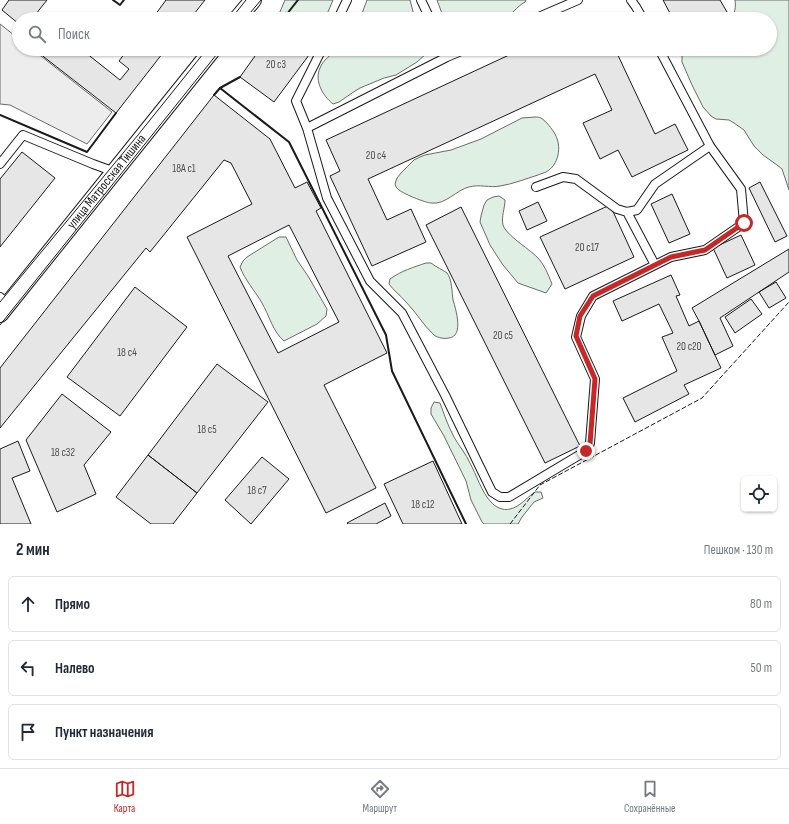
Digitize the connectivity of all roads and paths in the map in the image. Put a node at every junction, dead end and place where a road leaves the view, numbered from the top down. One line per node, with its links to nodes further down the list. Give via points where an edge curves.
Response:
1 (253, 0): 6 (street)
2 (347, 0): 7 (lane)
3 (422, 0): 8 (lane)
4 (578, 0): 9 (lane)
5 (631, 0): 10 (lane)
6 (244, 12)
7 (341, 12)
8 (427, 12)
9 (550, 12)
10 (639, 12)
11 (208, 56): 18 (street, улица Матросская Тишина)
12 (318, 56): 15 (lane, via 296,101)
13 (662, 56): 16 (lane)
14 (447, 57): 15 (lane)
15 (307, 128): 21 (lane, via 327,198 370,281 402,313 492,492 500,497 509,497 586,451 590,444 595,379 576,336 580,316 593,296)
16 (710, 146): 20 (lane, via 655,184 637,210); 21 (lane, via 742,189 744,223 705,250 671,257)
17 (0, 164): 18 (lane, via 23,135)
18 (115, 172): 22 (street, улица Матросская Тишина)
19 (536, 187): 20 (lane, via 563,177 576,180)
20 (627, 212): 21 (lane)
21 (655, 265)
22 (3, 305)

